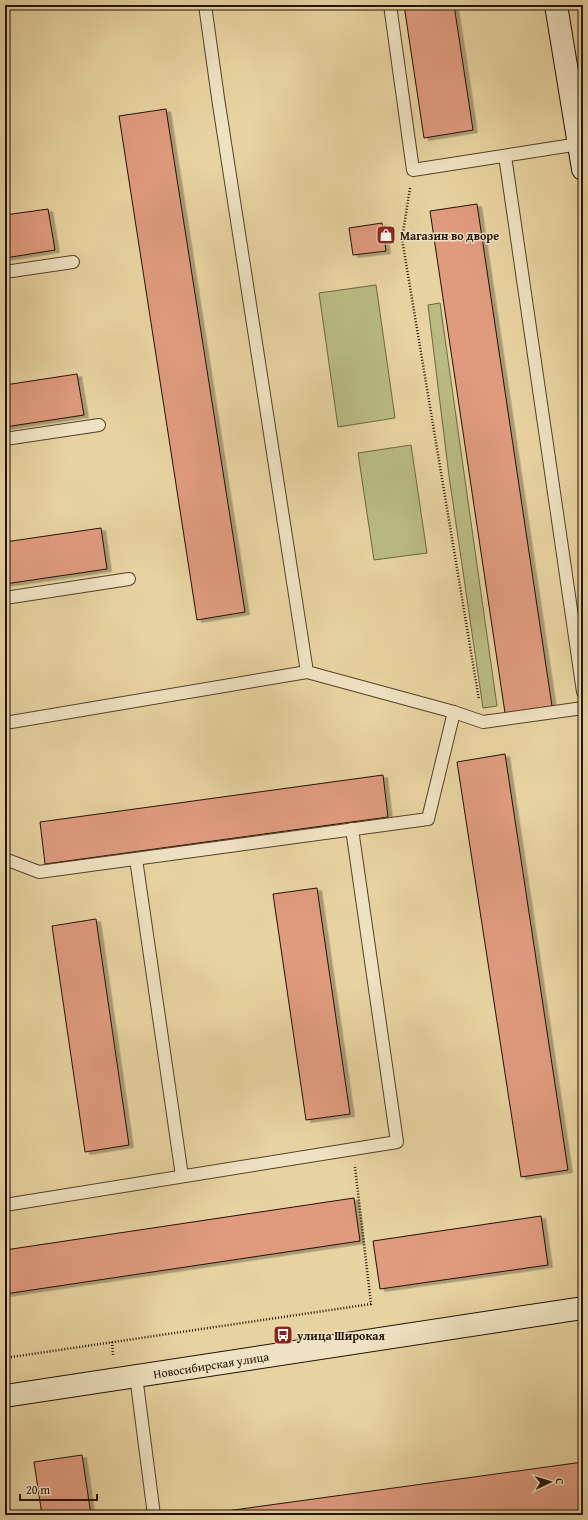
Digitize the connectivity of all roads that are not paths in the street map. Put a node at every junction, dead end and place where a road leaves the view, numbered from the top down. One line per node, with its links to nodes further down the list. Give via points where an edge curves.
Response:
1 (205, 5): 13 (lane)
2 (390, 5): 5 (lane, via 413,170)
3 (556, 5): 4 (street)
4 (579, 144): 5 (lane); 6 (street)
5 (505, 156): 14 (lane)
6 (583, 169)
7 (73, 262): 8 (lane)
8 (5, 272)
9 (99, 425): 10 (lane)
10 (5, 438)
11 (129, 579): 12 (lane)
12 (5, 598)
13 (307, 672): 16 (lane); 17 (lane)
14 (583, 692)
15 (583, 708): 16 (lane, via 483,722)
16 (454, 712): 18 (lane, via 428,819)
17 (5, 722)
18 (352, 829): 20 (lane); 21 (lane, via 397,1142)
19 (5, 859): 20 (lane, via 38,872)
20 (136, 859): 21 (lane)
21 (182, 1176): 22 (lane)
22 (5, 1205)
23 (583, 1308): 24 (street, Новосибирская улица)
24 (136, 1376): 25 (street, Новосибирская улица); 26 (lane)
25 (5, 1396)
26 (154, 1515)

